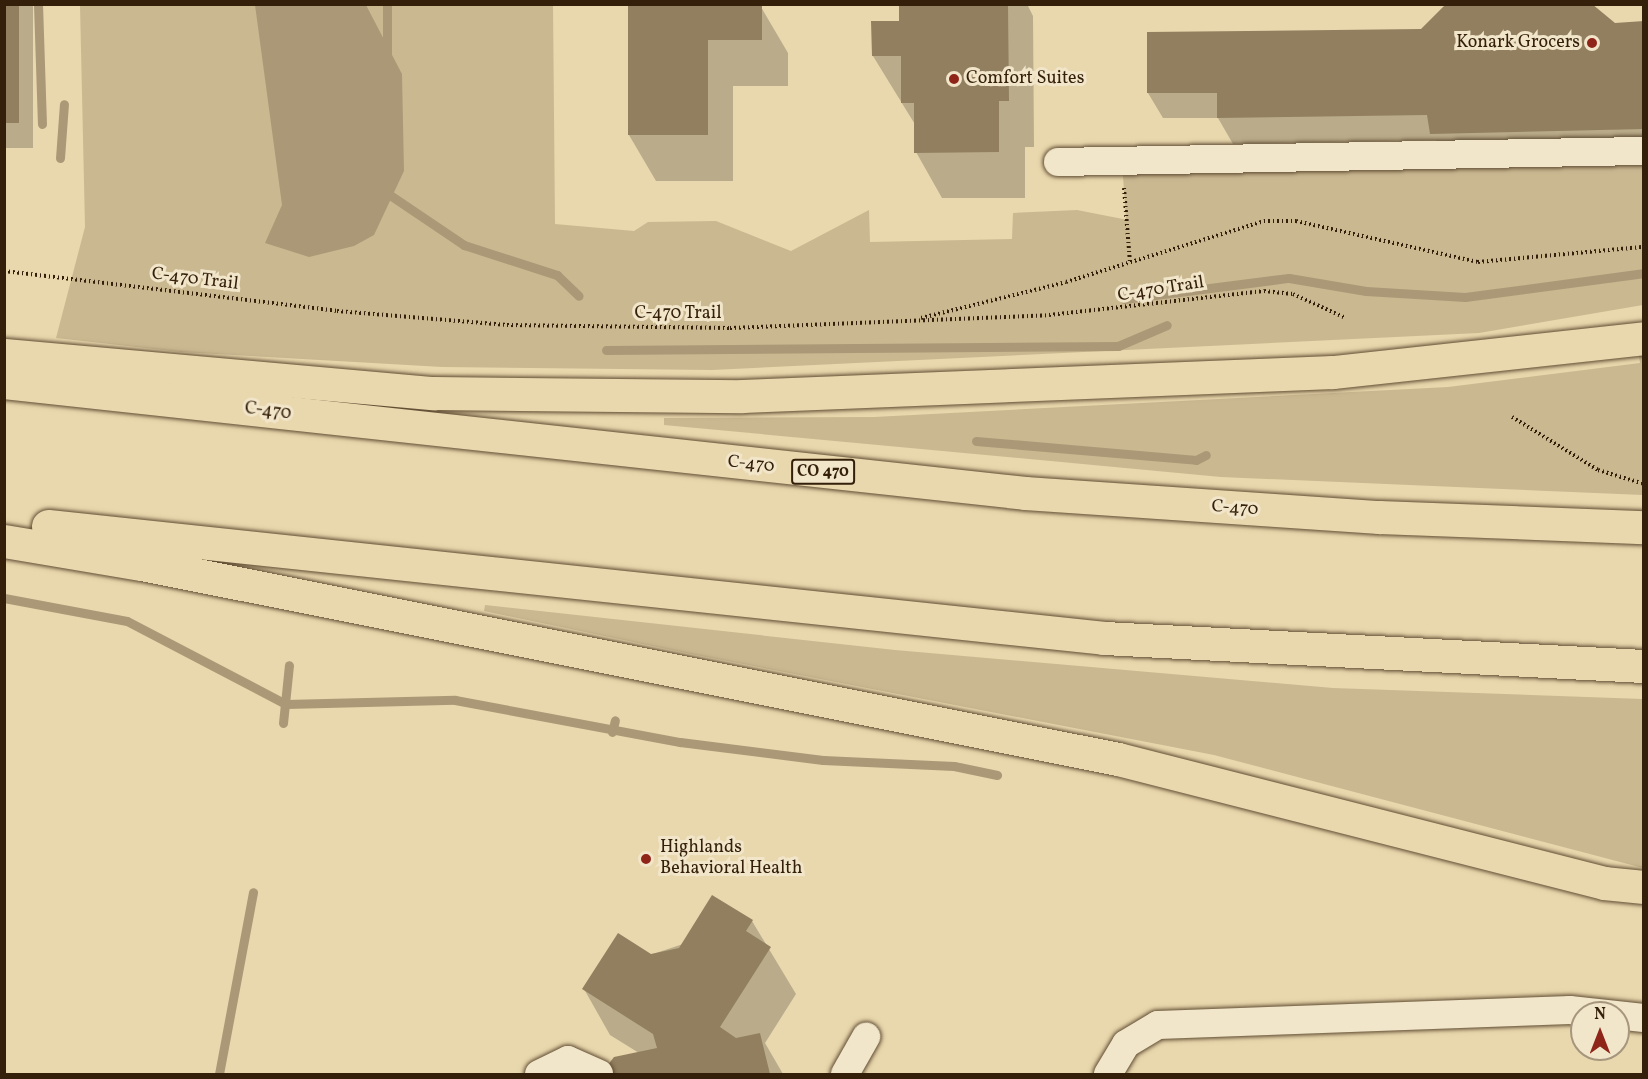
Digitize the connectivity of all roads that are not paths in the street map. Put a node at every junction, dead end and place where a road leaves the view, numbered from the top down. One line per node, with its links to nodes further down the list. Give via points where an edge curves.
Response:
1 (1644, 151): 2 (lane)
2 (1058, 162)
3 (1644, 338): 4 (highway, via 1333,372 742,396 408,391)
4 (4, 355)
5 (4, 382): 7 (highway, C-470 / CO 470, via 1025,493 1379,518)
6 (4, 521): 9 (highway, via 1104,638)
7 (1644, 527)
8 (4, 541): 10 (highway, via 142,564 1118,759)
9 (1644, 666)
10 (1605, 884): 11 (highway); 12 (highway)
11 (1644, 887)
12 (1644, 909)
13 (1644, 1018): 18 (lane, via 1570,1010 1158,1025 1126,1044)
14 (866, 1037): 17 (lane)
15 (539, 1074): 16 (lane, via 553,1063 574,1060)
16 (599, 1074)
17 (845, 1074)
18 (1108, 1074)

